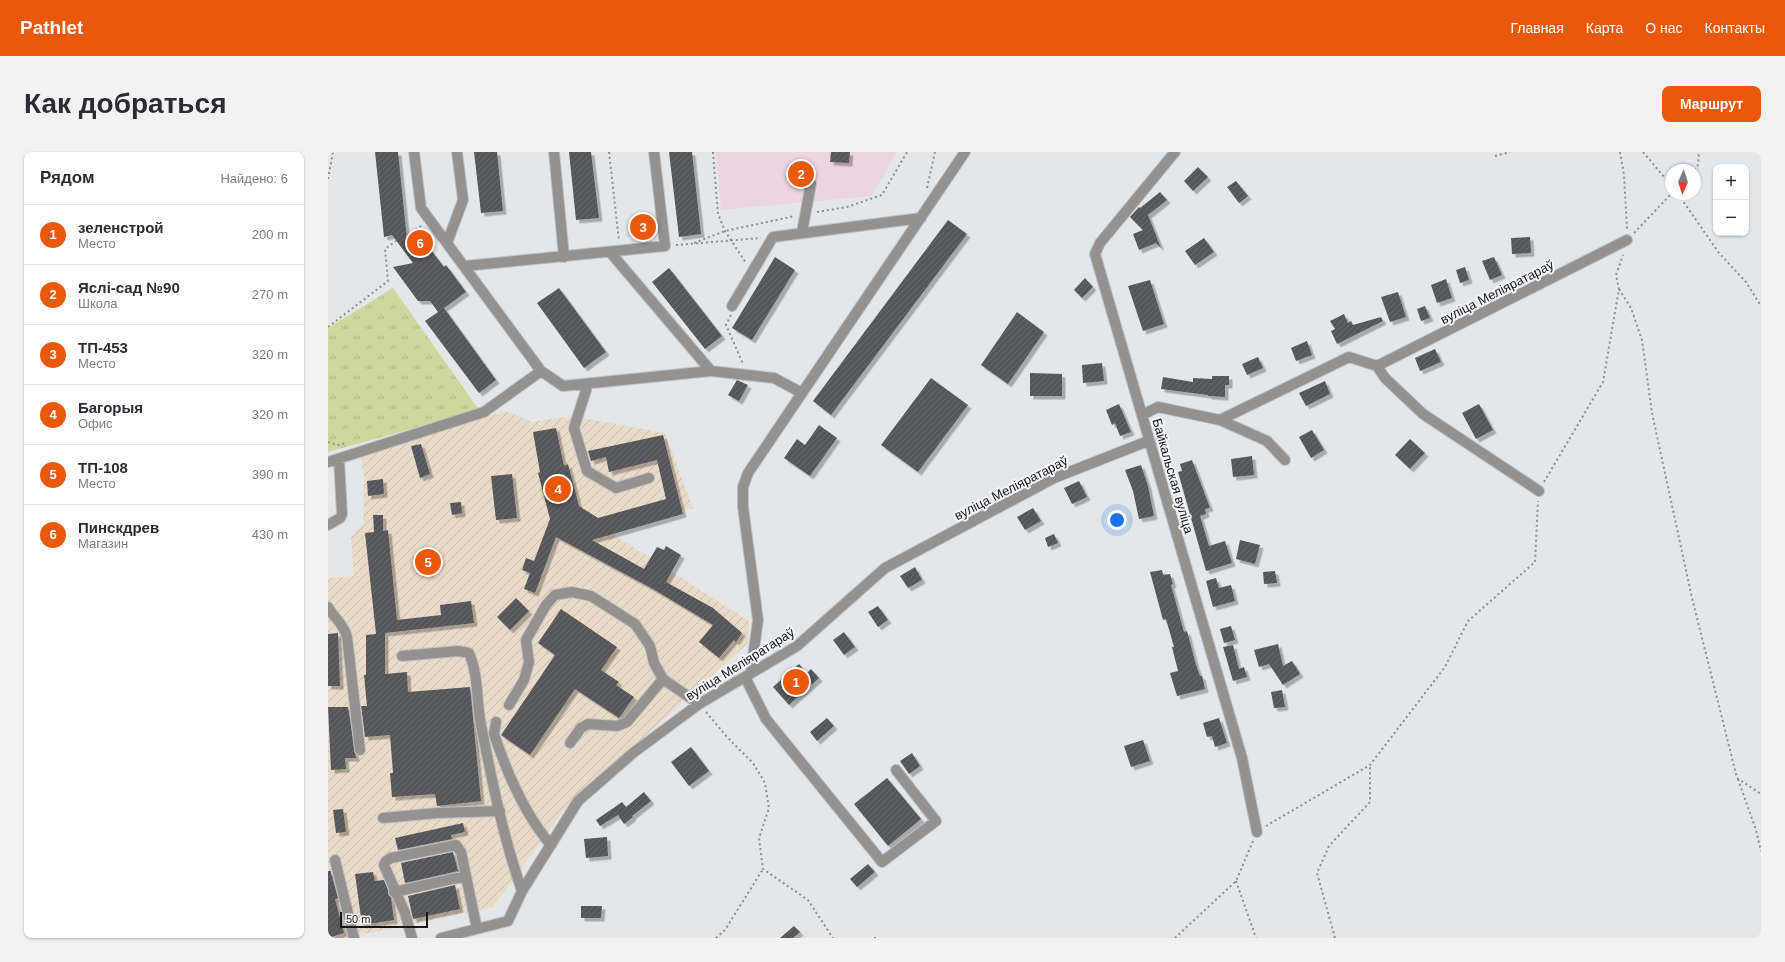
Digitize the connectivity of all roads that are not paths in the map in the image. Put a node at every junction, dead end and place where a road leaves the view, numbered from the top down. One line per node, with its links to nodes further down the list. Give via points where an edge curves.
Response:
1 (414, 152): 11 (street, via 421,208)
2 (457, 152): 11 (street, via 462,200)
3 (554, 152): 13 (street)
4 (654, 152): 12 (street, via 665,246)
5 (965, 152): 8 (street)
6 (1175, 152): 21 (street, Байкальская вуліца, via 1100,243 1095,254)
7 (811, 184): 9 (street)
8 (921, 218): 9 (street); 20 (street)
9 (802, 232): 15 (street, via 773,236)
10 (1627, 240): 16 (street, вуліца Меліяратараў)
11 (447, 243): 14 (street)
12 (610, 252): 13 (street); 18 (street)
13 (564, 257): 14 (street)
14 (465, 266): 17 (street)
15 (732, 306)
16 (1377, 366): 22 (street, via 1349,356); 28 (street, via 1423,414)
17 (541, 371): 19 (street, via 563,386); 24 (street, via 484,412)
18 (711, 372): 19 (street); 20 (street, via 774,378)
19 (588, 384): 27 (street, via 574,428 587,471 616,488)
20 (802, 393): 32 (street, via 748,473 743,487 743,507 758,620)
21 (1142, 415): 22 (street, via 1158,407); 23 (street, Байкальская вуліца)
22 (1220, 420): 25 (street, via 1268,441)
23 (1148, 441): 32 (street, вуліца Меліяратараў, via 1054,478 885,568 797,646); 42 (street, Байкальская вуліца, via 1242,758)
24 (339, 459): 26 (street); 29 (street, via 342,514)
25 (1285, 460)
26 (328, 462)
27 (649, 478)
28 (1539, 491)
29 (328, 525)
30 (328, 607): 38 (street, via 345,628)
31 (402, 656): 40 (street, via 458,651 469,653 474,666 480,723)
32 (748, 674): 34 (street, вуліца Меліяратараў); 39 (street, via 766,720 882,862 936,821)
33 (664, 679): 34 (street); 35 (street, via 654,663 650,646 635,624 591,596 572,592 555,595 546,605 526,640 529,662 524,680); 37 (street, via 627,722 616,726 588,724)
34 (699, 704): 43 (street, вуліца Меліяратараў, via 633,753 578,801)
35 (508, 705)
36 (496, 722): 43 (street, via 494,734 525,809)
37 (570, 743)
38 (360, 750)
39 (896, 770)
40 (500, 811): 41 (street, via 437,812); 46 (street, via 509,853)
41 (383, 818)
42 (1257, 832)
43 (551, 845): 46 (street, вуліца Меліяратараў)
44 (335, 860): 49 (street)
45 (466, 876): 47 (street); 47 (street, via 461,852 456,845 391,858 384,865); 48 (street)
46 (522, 891): 48 (street, вуліца Меліяратараў, via 508,921)
47 (394, 892): 50 (street, via 405,913)
48 (477, 929): 51 (street, вуліца Меліяратараў)
49 (354, 938)
50 (412, 938)
51 (441, 938)

